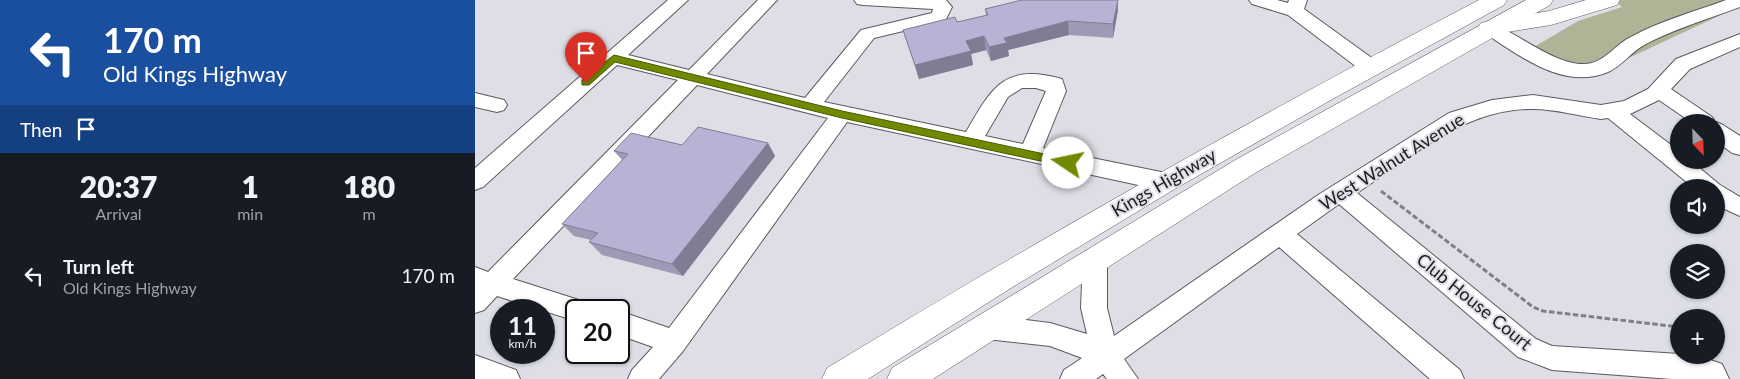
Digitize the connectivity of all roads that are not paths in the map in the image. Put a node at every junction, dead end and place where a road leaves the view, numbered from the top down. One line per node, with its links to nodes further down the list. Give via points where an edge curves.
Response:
1 (679, 0): 14 (street)
2 (768, 0): 16 (street)
3 (863, 0): 8 (street)
4 (1258, 0): 10 (street)
5 (1496, 0): 15 (main road, Kings Highway)
6 (1542, 0): 11 (main road, Kings Highway)
7 (1609, 0): 11 (main road, via 1551,18)
8 (889, 2): 12 (street); 12 (street, via 940,4 943,7 939,17)
9 (1740, 2): 11 (street, via 1647,36 1600,68 1582,71 1553,65)
10 (1296, 6): 15 (street)
11 (1489, 28): 35 (main road, Kings Highway, via 1247,166)
12 (869, 34): 20 (street)
13 (1740, 40): 17 (street, West Walnut Avenue, via 1683,64)
14 (614, 58): 16 (street); 29 (street)
15 (1369, 66): 30 (main road, Kings Highway)
16 (693, 78): 20 (street); 36 (street)
17 (1659, 90): 21 (street, West Walnut Avenue, via 1628,106); 23 (street)
18 (475, 100): 19 (street)
19 (497, 105)
20 (810, 106): 22 (street)
21 (1611, 110): 28 (street); 31 (street, West Walnut Avenue, via 1601,112 1533,102 1492,107 1456,118)
22 (842, 114): 25 (street); 41 (street)
23 (1694, 114)
24 (1725, 136): 26 (street)
25 (971, 142): 27 (street); 27 (street, via 1002,88 1013,82 1032,80 1055,84 1056,91)
26 (1740, 147)
27 (1029, 155): 30 (street)
28 (1699, 179)
29 (475, 182)
30 (1166, 182): 46 (main road, Kings Highway)
31 (1340, 192): 34 (street, West Walnut Avenue); 51 (street, Club House Court, via 1527,348 1552,358 1696,368 1711,373)
32 (1725, 199): 33 (street)
33 (1740, 207)
34 (1280, 234): 42 (street, West Walnut Avenue); 50 (street)
35 (1095, 258): 40 (main road, Kings Highway); 42 (street, via 1094,308)
36 (484, 281): 37 (street); 38 (street)
37 (475, 302)
38 (565, 307)
39 (630, 327): 41 (street)
40 (985, 327): 42 (street, via 1030,330 1057,336 1073,340); 47 (main road, Kings Highway)
41 (674, 342): 45 (street)
42 (1106, 357): 48 (street, West Walnut Avenue); 49 (street)
43 (477, 372): 44 (street)
44 (506, 379)
45 (642, 379)
46 (839, 379)
47 (904, 379)
48 (1074, 379)
49 (1123, 379)
50 (1450, 379)
51 (1715, 379)

